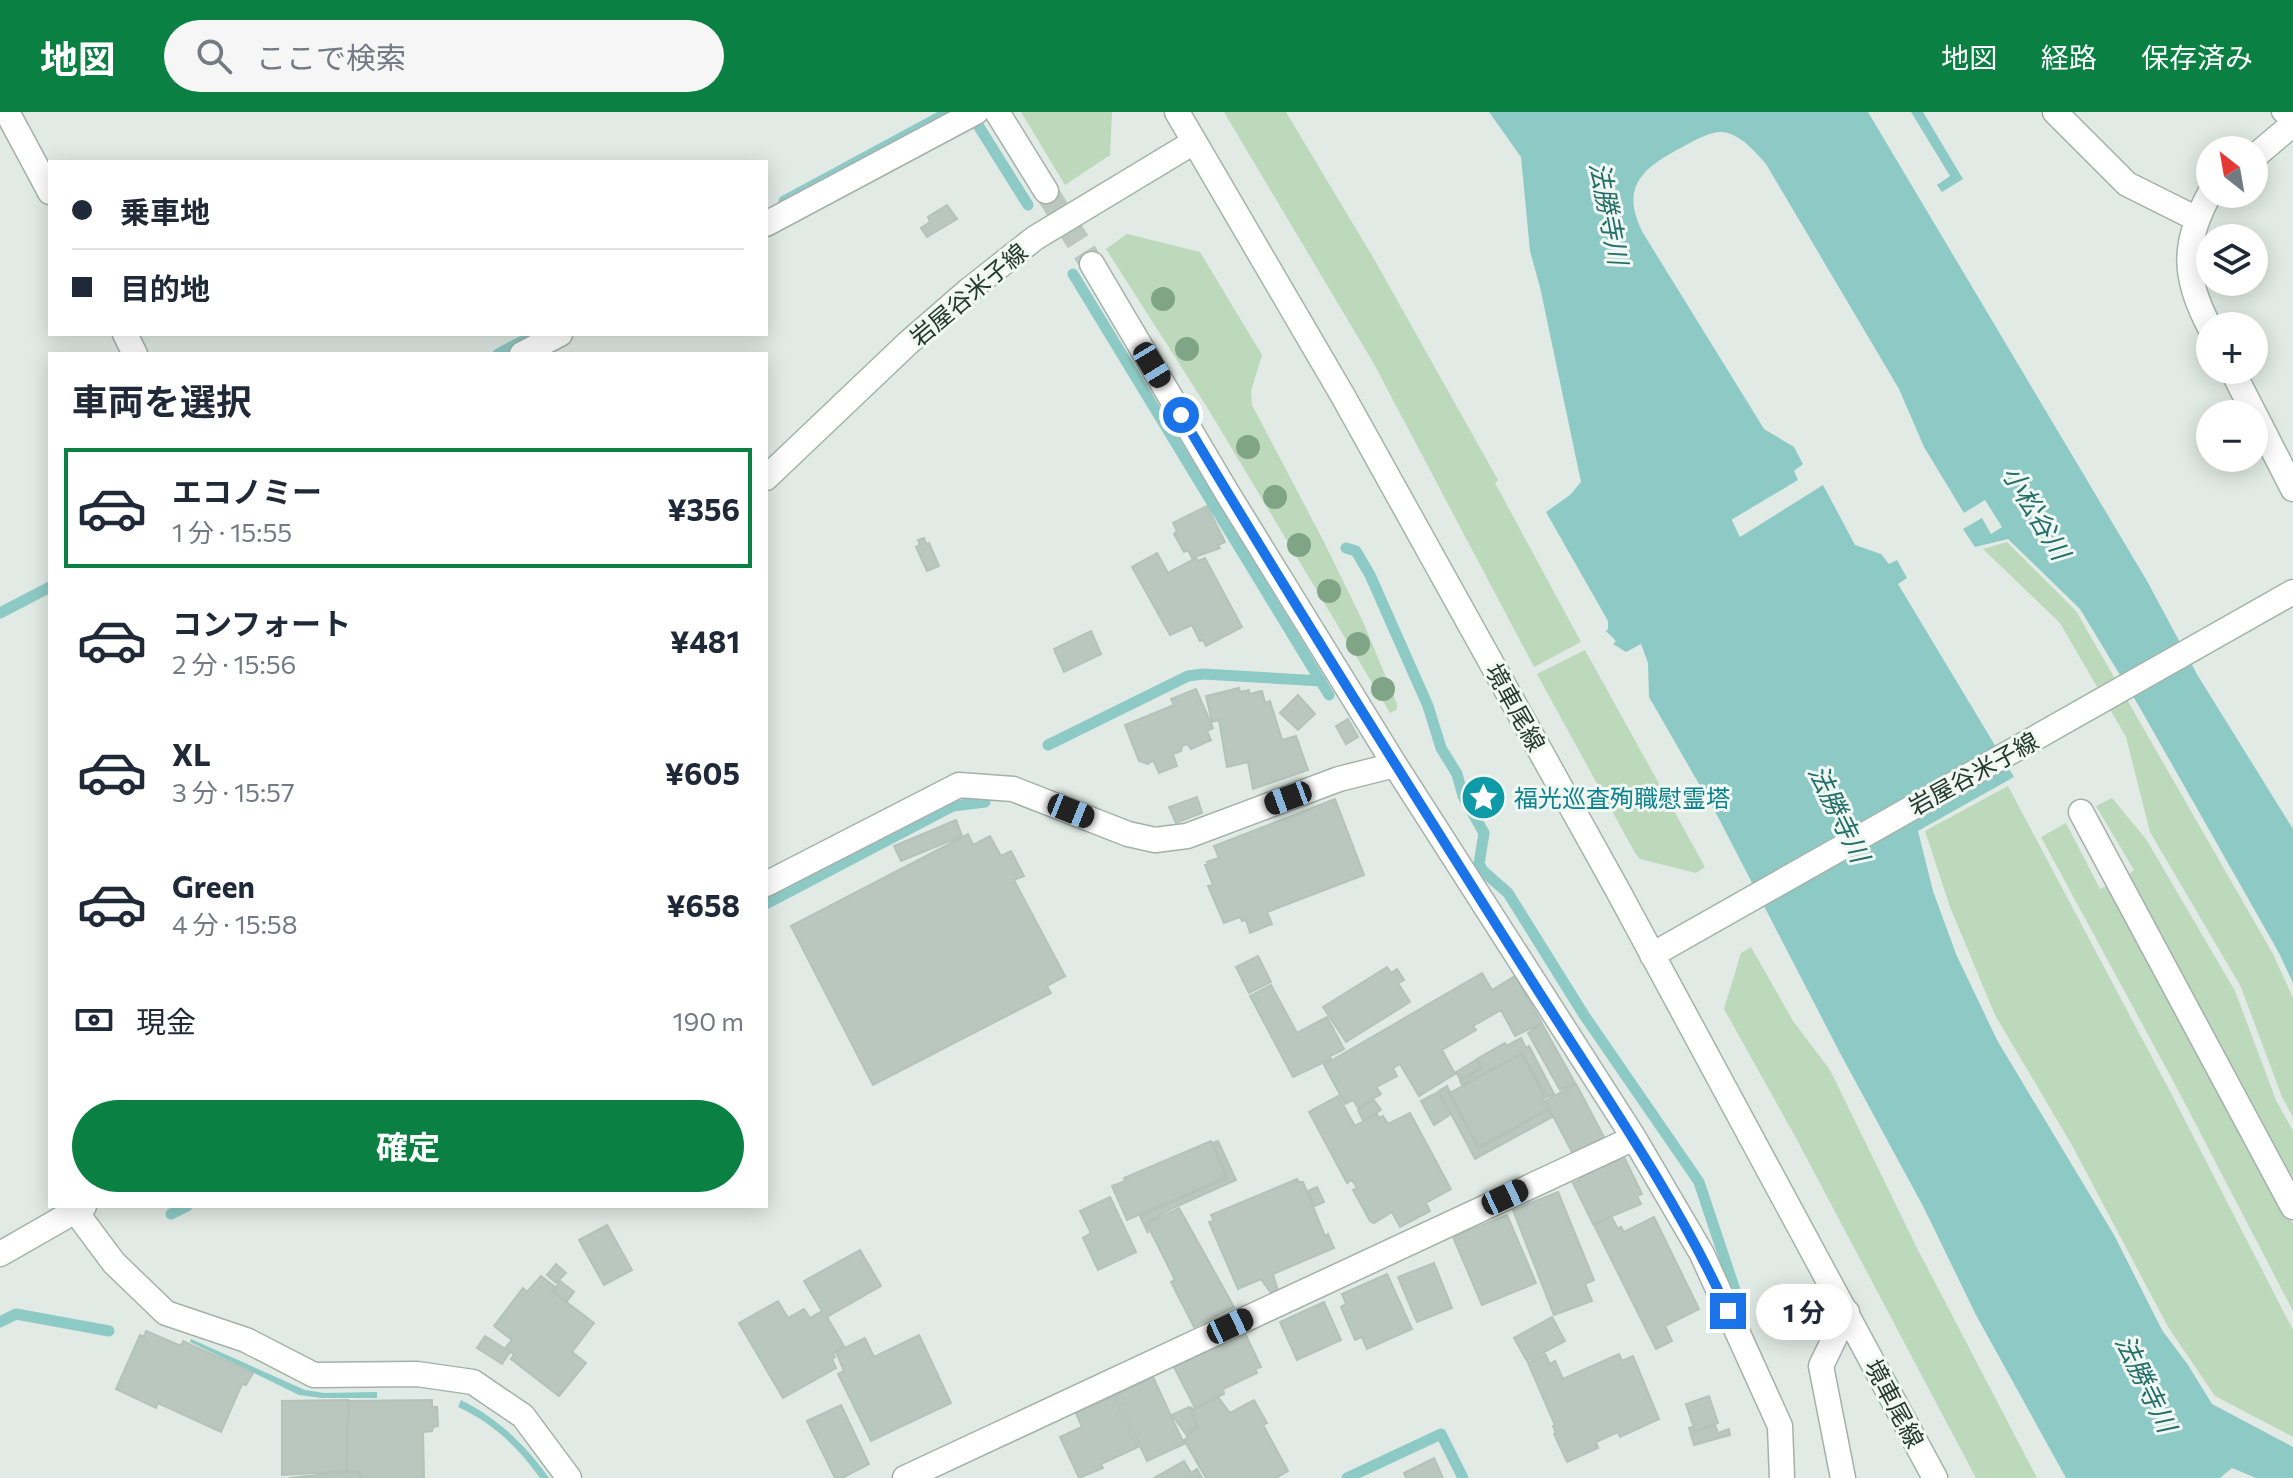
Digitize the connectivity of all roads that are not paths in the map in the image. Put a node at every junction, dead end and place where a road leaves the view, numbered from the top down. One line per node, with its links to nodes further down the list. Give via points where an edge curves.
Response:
1 (7, 112): 10 (street)
2 (976, 112): 14 (street)
3 (997, 112): 11 (street)
4 (1177, 112): 8 (street, 境車尾線)
5 (2055, 112): 13 (street, via 2127,184)
6 (2281, 112): 7 (lane)
7 (2293, 124): 9 (street)
8 (1194, 142): 20 (street, 岩屋谷米子線, via 1047,231 969,290); 26 (street, 境車尾線, via 1343,396)
9 (2268, 145)
10 (48, 188)
11 (1046, 191)
12 (2202, 208): 13 (street)
13 (2197, 219): 16 (street, via 2188,273)
14 (768, 223)
15 (1092, 264): 23 (street)
16 (2201, 312)
17 (556, 336): 18 (street)
18 (526, 352)
19 (2239, 384): 21 (street)
20 (768, 476)
21 (2293, 489)
22 (2293, 592): 26 (street, 岩屋谷米子線)
23 (1395, 765): 25 (street, via 1339,779 1187,836 1155,840 1013,789 959,785); 27 (street)
24 (2081, 812): 28 (street)
25 (768, 883)
26 (1652, 955): 31 (street, 境車尾線)
27 (1634, 1138): 33 (street); 34 (street, via 1702,1254 1780,1426)
28 (2293, 1207)
29 (80, 1209): 30 (street); 32 (street, via 114,1263 166,1313 246,1340 314,1375 417,1374 473,1382 523,1416)
30 (0, 1254)
31 (1847, 1312): 35 (street, via 1821,1366); 36 (street, 境車尾線)
32 (569, 1478)
33 (905, 1478)
34 (1782, 1478)
35 (1843, 1478)
36 (1935, 1478)

